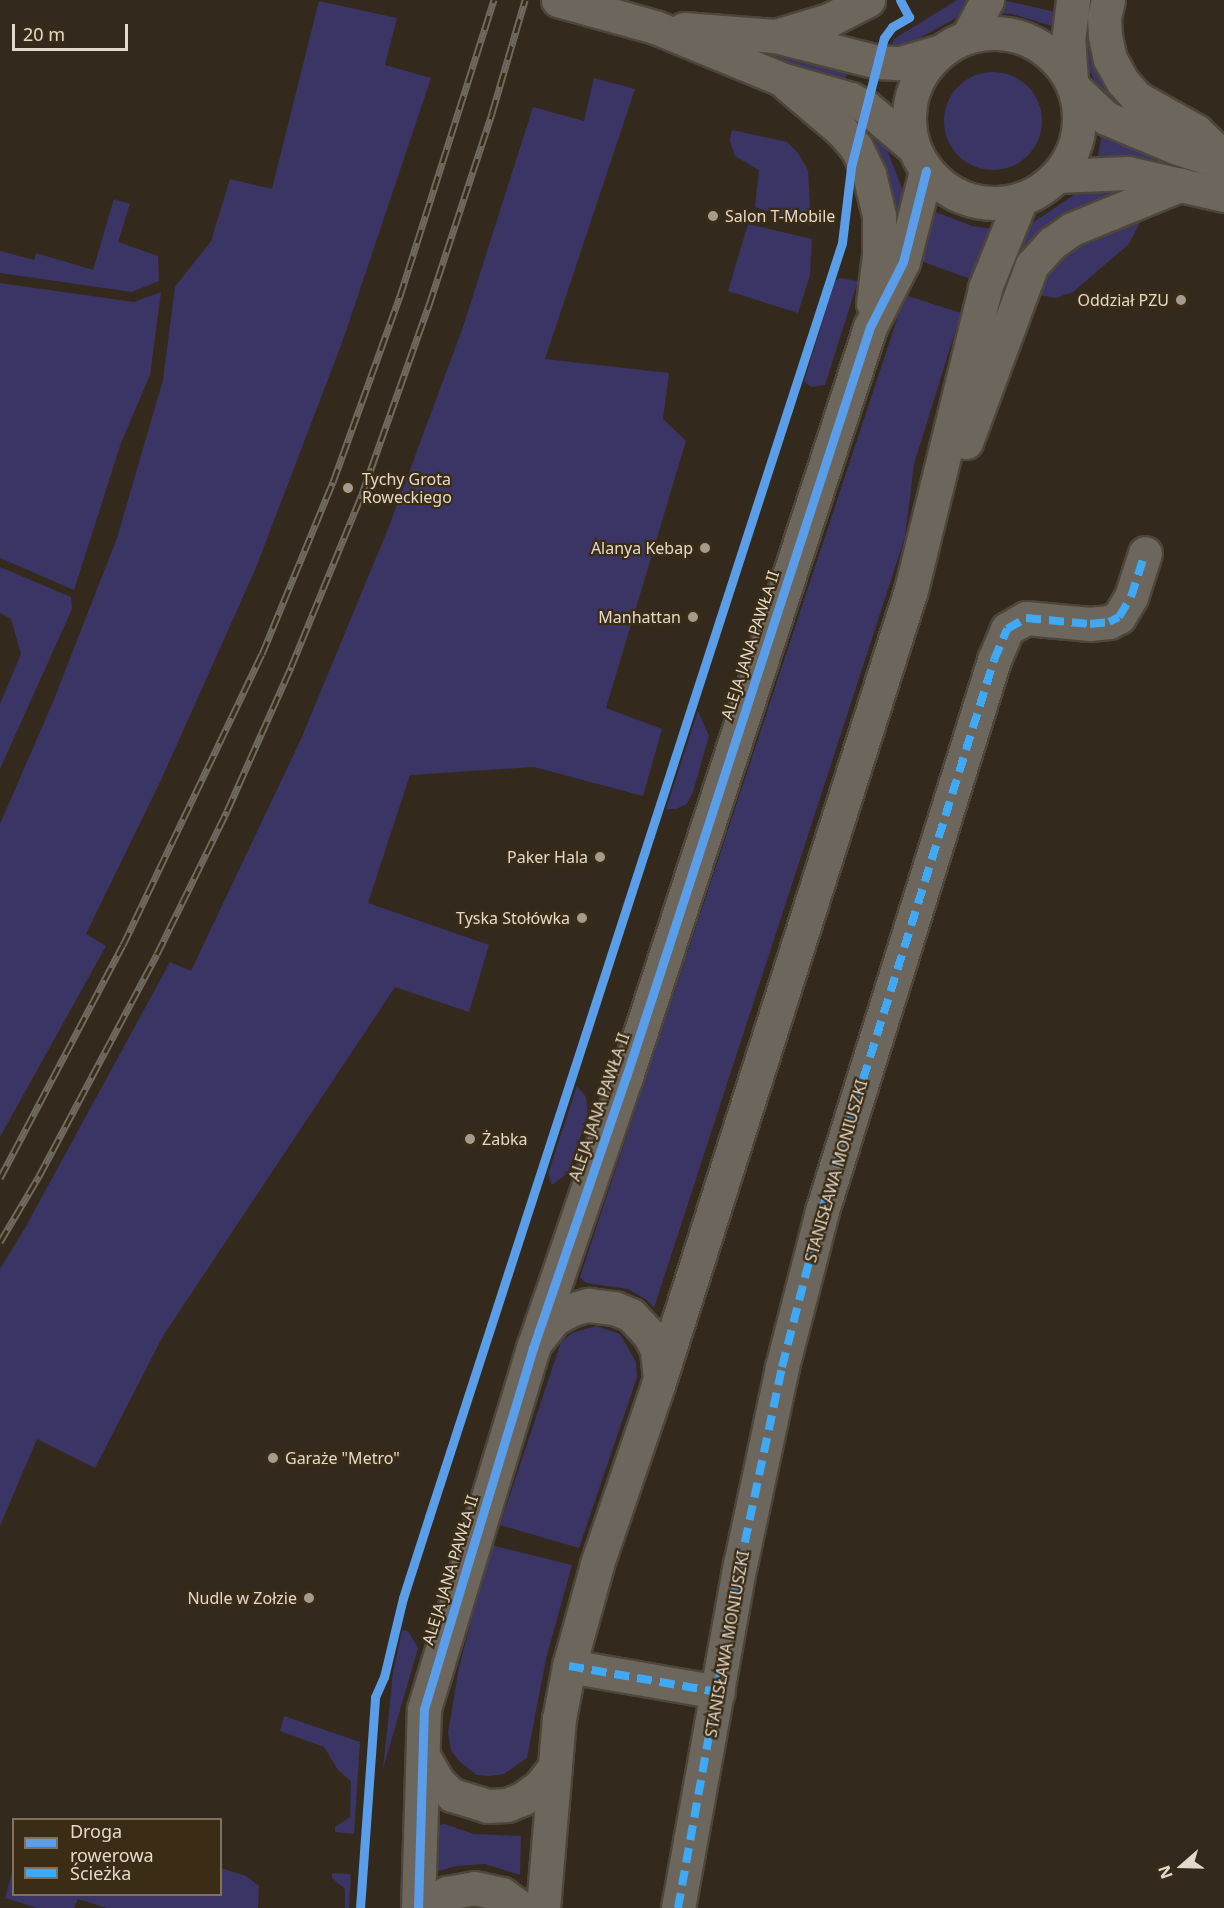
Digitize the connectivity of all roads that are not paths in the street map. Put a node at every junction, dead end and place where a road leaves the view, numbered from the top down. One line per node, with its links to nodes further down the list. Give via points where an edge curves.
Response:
1 (558, 0): 6 (street)
2 (868, 0): 7 (street, via 829,20)
3 (987, 0): 8 (street)
4 (1073, 0): 11 (street, via 1068,41)
5 (1108, 0): 12 (street, via 1105,36 1110,59 1123,82 1137,98 1196,131)
6 (655, 27): 7 (street); 10 (street)
7 (775, 36): 9 (street, via 878,62 900,63)
8 (968, 36): 9 (street); 11 (street, via 998,32 1028,39 1053,56)
9 (938, 52): 13 (street, via 921,71 911,95 908,121)
10 (781, 79): 13 (street, via 838,94 866,107); 19 (street, via 856,147 869,174 879,214)
11 (1072, 84): 14 (street, via 1106,118); 15 (street, via 1079,111 1078,134 1071,156)
12 (1224, 158)
13 (919, 159): 18 (street, via 946,189 969,200 995,204); 19 (street, via 903,262)
14 (1224, 164)
15 (1058, 176): 16 (street, via 1128,173); 18 (street)
16 (1180, 185): 17 (street); 21 (street, via 1072,229 1032,265)
17 (1224, 195)
18 (1021, 200): 21 (street, via 985,288)
19 (870, 327): 22 (street, ALEJA JANA PAWŁA II, via 626,1077)
20 (1145, 553): 25 (street, STANISŁAWA MONIUSZKI, via 1131,597 1119,617 1090,624 1026,618 1007,629 994,660 822,1211 782,1367)
21 (911, 590): 23 (street)
22 (533, 1348): 23 (street, via 548,1326 570,1310 588,1305 615,1308 631,1315 649,1334 659,1359); 26 (street, ALEJA JANA PAWŁA II, via 424,1708)
23 (658, 1385): 24 (street, via 597,1564)
24 (569, 1666): 25 (street); 27 (street)
25 (718, 1692): 32 (street, STANISŁAWA MONIUSZKI)
26 (423, 1756): 27 (street, via 438,1782 452,1794 487,1806 507,1805 524,1798); 28 (street, ALEJA JANA PAWŁA II)
27 (555, 1767): 31 (street)
28 (418, 1908)
29 (429, 1908): 30 (street, via 447,1893 474,1888 502,1894)
30 (521, 1908)
31 (543, 1908)
32 (678, 1908)

